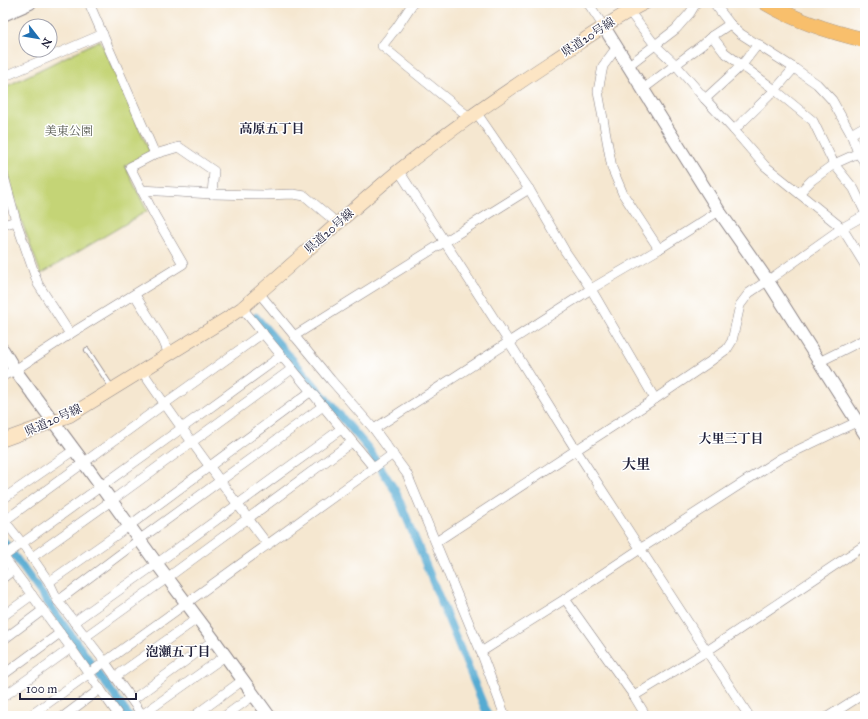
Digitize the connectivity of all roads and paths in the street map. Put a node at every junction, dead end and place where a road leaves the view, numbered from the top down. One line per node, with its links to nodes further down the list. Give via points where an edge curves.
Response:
1 (30, 3): 10 (street)
2 (89, 3): 13 (street)
3 (414, 3): 27 (street, via 382,46)
4 (588, 3): 12 (street)
5 (645, 3): 9 (main road, 県道20号線)
6 (696, 3): 17 (street, via 676,29)
7 (714, 3): 11 (street)
8 (766, 3): 15 (highway, via 827,30)
9 (630, 11): 12 (main road, 県道20号線); 17 (street)
10 (3, 15)
11 (730, 24): 14 (street); 16 (street)
12 (604, 26): 18 (street); 27 (main road, 県道20号線)
13 (103, 34): 23 (street); 32 (street)
14 (712, 36): 19 (street); 21 (street, via 724,52)
15 (865, 40)
16 (758, 44): 21 (street); 22 (street)
17 (655, 46): 19 (street); 20 (street)
18 (617, 47): 20 (street); 48 (street, via 603,66 598,91 612,168 623,194)
19 (675, 64): 24 (street); 26 (street)
20 (629, 65): 24 (street)
21 (742, 65): 25 (street); 26 (street)
22 (794, 68): 25 (street); 30 (street, via 817,84 832,100)
23 (3, 77)
24 (643, 89): 41 (street)
25 (775, 90): 29 (street); 34 (street, via 813,121)
26 (705, 99): 29 (street)
27 (473, 115): 35 (main road, 県道20号線); 37 (street)
28 (865, 126): 30 (street)
29 (734, 130): 40 (street, via 765,166)
30 (851, 134): 31 (street)
31 (862, 152): 33 (street); 34 (street)
32 (156, 154): 38 (street, via 130,167); 39 (street, via 179,147 214,171)
33 (865, 163)
34 (834, 164): 40 (street, via 812,180); 42 (street, via 854,189)
35 (399, 171): 44 (main road, 県道20号線); 47 (street)
36 (3, 173): 43 (street)
37 (529, 189): 47 (street); 51 (street, via 565,251)
38 (141, 190): 39 (street); 53 (street, via 183,264)
39 (212, 194): 44 (street, via 305,196)
40 (799, 194): 46 (street)
41 (720, 211): 48 (street); 50 (street)
42 (865, 213): 46 (street)
43 (16, 221): 45 (street); 55 (street, via 38,284)
44 (336, 223): 52 (main road, 県道20号線)
45 (3, 225)
46 (842, 228): 49 (street); 50 (street)
47 (444, 242): 57 (street); 59 (street)
48 (659, 249): 51 (street)
49 (865, 265)
50 (768, 280): 64 (street); 71 (street, via 749,293 740,305 732,341 727,349)
51 (591, 289): 59 (street); 71 (street)
52 (259, 293): 54 (main road, 県道20号線); 57 (street)
53 (135, 294): 55 (street); 62 (street)
54 (242, 308): 56 (street); 62 (main road, 県道20号線)
55 (70, 334): 66 (street)
56 (263, 334): 63 (street); 72 (street)
57 (294, 336): 78 (street)
58 (865, 339): 64 (street)
59 (509, 342): 78 (street); 84 (street)
60 (3, 350): 66 (street)
61 (87, 350): 69 (lane)
62 (169, 354): 67 (main road, 県道20号線)
63 (281, 356): 65 (street); 76 (street)
64 (819, 362): 74 (street)
65 (292, 369): 70 (street); 81 (street)
66 (15, 370): 68 (street); 75 (street)
67 (142, 371): 69 (main road, 県道20号線); 72 (street)
68 (3, 376)
69 (113, 389): 75 (main road, 県道20号線, via 69,416)
70 (310, 392): 73 (street); 87 (street)
71 (655, 399): 84 (street)
72 (164, 404): 76 (street); 86 (street)
73 (323, 406): 77 (street); 89 (street)
74 (861, 420): 79 (street); 102 (street, via 781,458)
75 (54, 422): 80 (main road, 県道20号線); 83 (street)
76 (182, 428): 81 (street); 90 (street)
77 (341, 429): 82 (street); 93 (street)
78 (374, 430): 85 (street)
79 (865, 434)
80 (3, 440)
81 (192, 442): 87 (street); 92 (street)
82 (352, 442): 88 (street); 94 (street)
83 (74, 450): 86 (street); 91 (street)
84 (576, 450): 98 (street); 102 (street)
85 (393, 454): 88 (street); 98 (street, via 407,474)
86 (84, 463): 90 (street); 95 (street)
87 (210, 466): 89 (street); 96 (street)
88 (374, 468): 100 (street)
89 (220, 481): 93 (street); 97 (street)
90 (101, 487): 92 (street); 99 (street)
91 (3, 499)
92 (111, 501): 96 (street); 104 (street)
93 (238, 505): 94 (street); 105 (street)
94 (248, 519): 100 (street); 108 (street)
95 (4, 520): 99 (street)
96 (129, 526): 97 (street); 109 (street)
97 (139, 540): 105 (street); 112 (street)
98 (436, 542): 124 (street)
99 (22, 543): 103 (street); 104 (street)
100 (268, 545): 113 (street)
101 (865, 545): 123 (street)
102 (640, 549): 111 (street); 123 (street)
103 (3, 556): 106 (street)
104 (31, 558): 109 (street)
105 (157, 564): 108 (street); 117 (street)
106 (13, 570): 107 (street); 110 (street)
107 (3, 578)
108 (167, 578): 113 (street); 119 (street)
109 (49, 582): 112 (street)
110 (32, 595): 114 (street); 115 (street)
111 (565, 599): 124 (street); 134 (street)
112 (58, 601): 117 (street)
113 (186, 603): 116 (street); 126 (street)
114 (43, 610): 118 (street); 120 (street)
115 (3, 616)
116 (198, 618): 121 (street); 129 (street)
117 (74, 622): 119 (street)
118 (60, 633): 122 (street); 128 (street)
119 (86, 637): 126 (street)
120 (3, 640)
121 (214, 640): 125 (street); 136 (street)
122 (71, 648): 127 (street); 135 (street)
123 (706, 651): 134 (street); 146 (street)
124 (481, 652): 144 (street)
125 (225, 656): 130 (street); 138 (street)
126 (104, 662): 127 (street); 129 (street)
127 (89, 673): 131 (street); 139 (street)
128 (3, 675)
129 (116, 677): 136 (street)
130 (243, 680): 133 (street); 141 (street)
131 (100, 690): 137 (street); 140 (street)
132 (865, 693): 147 (street)
133 (254, 695): 142 (street); 143 (street)
134 (634, 696): 145 (street)
135 (3, 697)
136 (132, 700): 138 (street)
137 (115, 715)
138 (143, 715)
139 (30, 716)
140 (64, 716)
141 (194, 716)
142 (225, 716)
143 (269, 716)
144 (505, 716)
145 (646, 716)
146 (749, 716)
147 (829, 716)

